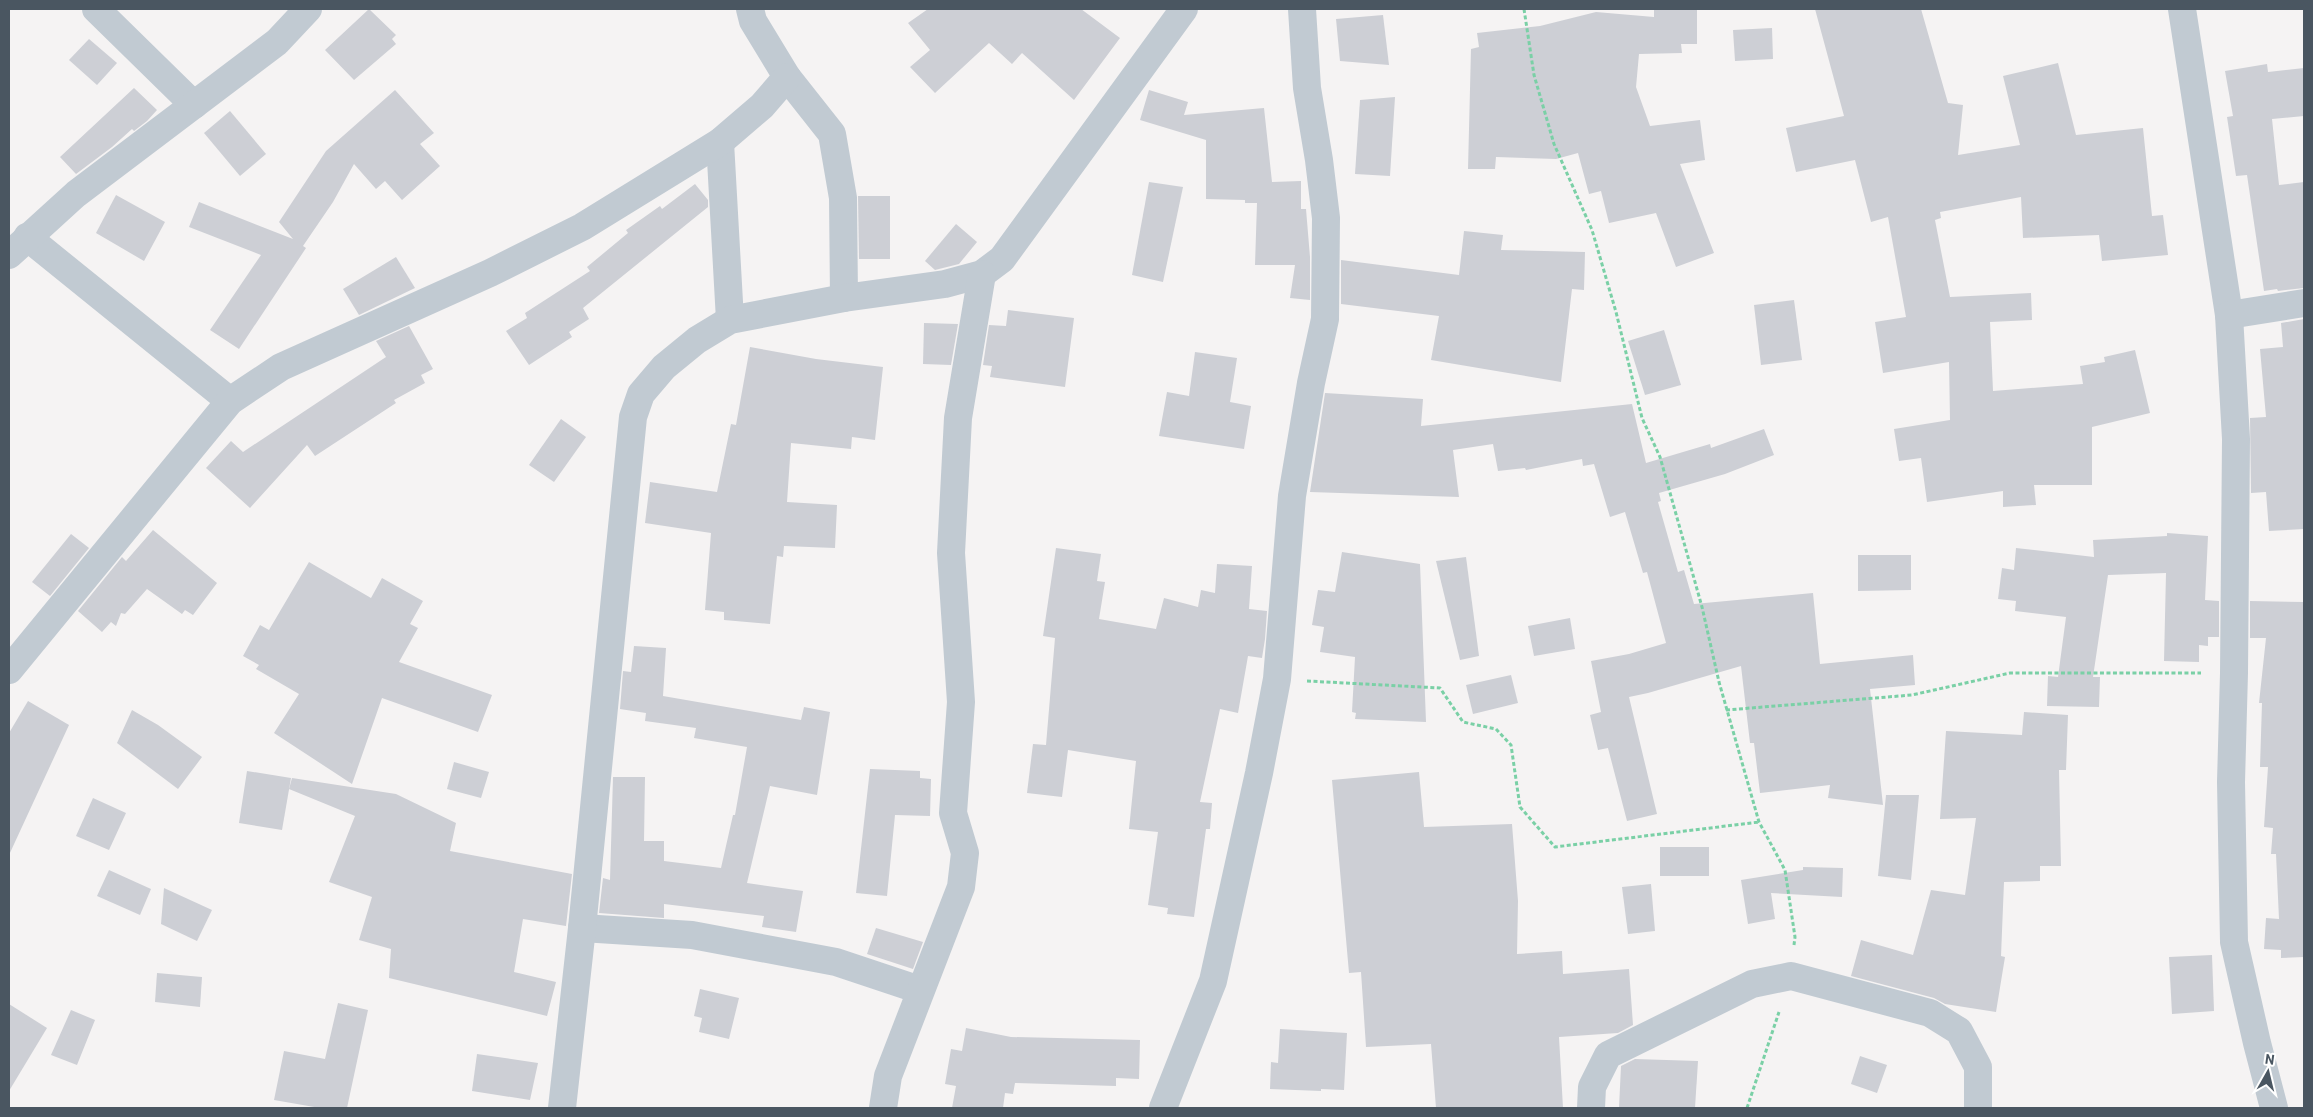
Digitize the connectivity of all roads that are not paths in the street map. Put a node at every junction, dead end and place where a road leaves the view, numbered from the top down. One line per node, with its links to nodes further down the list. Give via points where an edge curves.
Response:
1 (96, 9): 8 (street)
2 (308, 9): 8 (street, via 277,42)
3 (750, 9): 7 (street, via 753,21)
4 (1184, 9): 11 (street, via 1002,259)
5 (1302, 9): 22 (street, via 1307,88 1326,218 1325,319 1292,496 1277,679 1213,981)
6 (2182, 9): 14 (street)
7 (787, 77): 9 (street, via 762,106); 12 (street, via 832,134 843,198)
8 (194, 105): 10 (street, via 76,194)
9 (720, 142): 15 (street); 16 (street, via 582,227 490,273 281,367)
10 (18, 246): 16 (street)
11 (982, 274): 12 (street, via 945,284); 19 (street, via 958,418 951,553 961,702 953,813 965,853 961,887)
12 (844, 298): 15 (street)
13 (2304, 303): 14 (street)
14 (2229, 315): 25 (street, via 2236,439 2231,782 2234,942)
15 (730, 320): 18 (street, via 697,340 664,367 641,394 633,417)
16 (230, 401): 17 (street)
17 (9, 670)
18 (582, 928): 19 (street, via 702,937 836,962); 20 (street)
19 (920, 990): 21 (street, via 888,1076)
20 (562, 1108)
21 (882, 1108)
22 (1163, 1108)
23 (1591, 1108): 24 (street, via 1592,1087 1608,1055 1752,984 1791,976 1930,1012 1959,1031 1978,1067)
24 (1978, 1108)
25 (2274, 1108)

